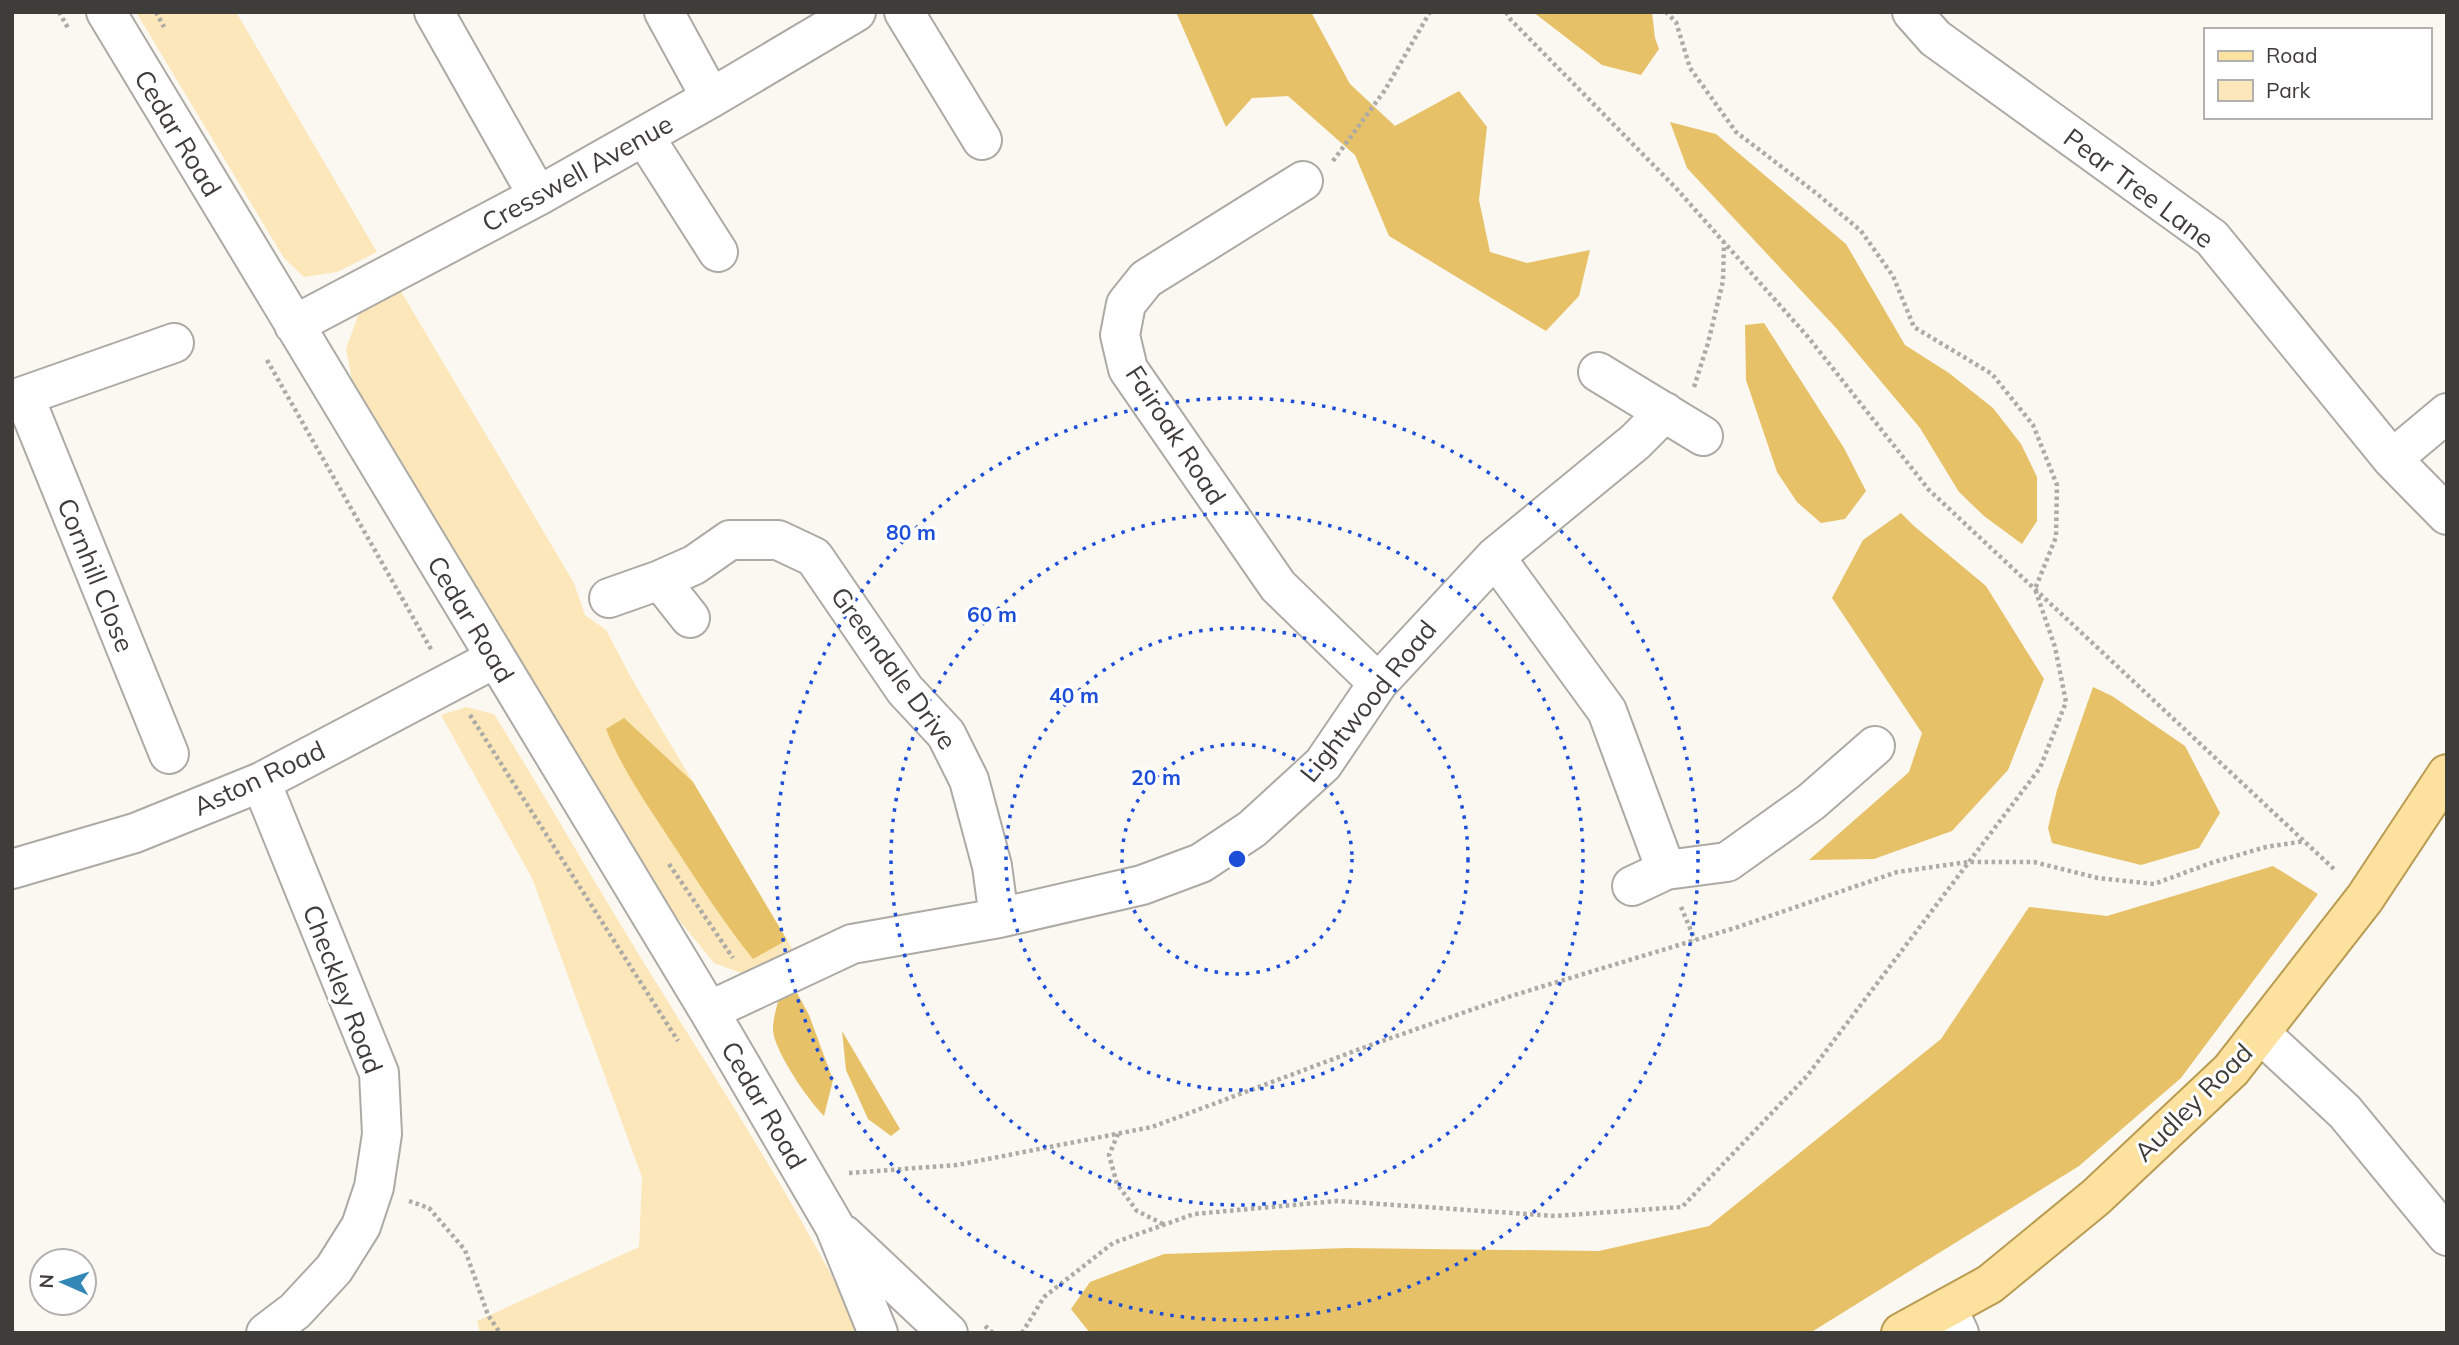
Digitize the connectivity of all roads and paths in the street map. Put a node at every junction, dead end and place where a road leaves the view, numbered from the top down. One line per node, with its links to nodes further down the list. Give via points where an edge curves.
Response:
1 (106, 12): 17 (street, Cedar Road)
2 (434, 12): 14 (street)
3 (664, 12): 10 (street)
4 (856, 12): 10 (street, Cresswell Avenue)
5 (904, 12): 12 (street)
6 (1430, 12): 13 (path, via 1385,90 1337,158)
7 (1506, 12): 15 (path)
8 (1666, 12): 28 (path, via 1676,22 1690,68 1736,132 1861,231 1893,276 1914,327 1992,374 2033,425 2057,485 2056,537)
9 (1912, 12): 24 (street, Pear Tree Lane, via 1936,38 2212,238)
10 (711, 98): 11 (street, Cresswell Avenue)
11 (644, 136): 14 (street, Cresswell Avenue); 16 (street)
12 (982, 140)
13 (1303, 181): 32 (street, Fairoak Road, via 1146,279 1126,304 1120,335 1128,369 1278,586)
14 (538, 196): 17 (street, Cresswell Avenue)
15 (1724, 242): 21 (path, via 1723,281 1691,396); 28 (path, via 1808,337 1929,490)
16 (718, 252)
17 (294, 325): 31 (street, Cedar Road)
18 (174, 343): 20 (street)
19 (1598, 372): 21 (street)
20 (18, 398): 34 (street, Cornhill Close)
21 (1665, 412): 23 (street); 26 (street, Lightwood Road)
22 (2447, 413): 24 (street)
23 (1703, 436)
24 (2392, 458): 25 (street, Pear Tree Lane)
25 (2447, 515)
26 (1495, 557): 32 (street, Lightwood Road); 40 (street, via 1607,711)
27 (660, 580): 29 (street, Greendale Drive); 30 (street); 43 (street, Greendale Drive, via 694,565 730,540 778,540 814,557 905,690 946,734 969,780 992,866)
28 (2035, 589): 37 (path); 38 (path, via 2055,647 2066,702 2040,768)
29 (609, 598)
30 (690, 618)
31 (494, 659): 36 (street, Aston Road); 44 (street, Cedar Road)
32 (1378, 682): 43 (street, Lightwood Road, via 1323,764 1252,829 1200,863 1142,885)
33 (1875, 746): 40 (street, via 1811,802 1727,862)
34 (169, 754)
35 (2447, 774): 42 (main road, Audley Road)
36 (261, 782): 39 (street, Aston Road, via 135,833); 48 (street, Checkley Road, via 379,1073 382,1134)
37 (2305, 841): 38 (path, via 2266,847 2154,884 2098,878 2034,862); 42 (path)
38 (1968, 862): 46 (path, via 1897,872 1738,927 1511,996 1152,1127); 49 (path, via 1807,1076 1682,1207 1555,1216 1337,1201 1194,1214)
39 (12, 869)
40 (1666, 870): 41 (street)
41 (1632, 886)
42 (2365, 898): 45 (main road, Audley Road)
43 (999, 918): 44 (street, Lightwood Road, via 852,944)
44 (709, 1011): 47 (street, Cedar Road)
45 (2260, 1033): 51 (street, via 2346,1112); 52 (main road, Audley Road, via 2231,1070 2096,1197)
46 (1118, 1134): 47 (path, via 957,1165); 49 (path, via 1110,1155 1117,1184 1137,1211)
47 (806, 1177): 50 (street, Cedar Road)
48 (374, 1187): 53 (street, Checkley Road, via 361,1226 334,1269 295,1311); 54 (path, via 429,1208 465,1250 488,1315)
49 (1164, 1224): 57 (path, via 1112,1243 1044,1297)
50 (835, 1227): 55 (street); 56 (street)
51 (2447, 1236)
52 (1953, 1320): 58 (main road, Audley Road)
53 (266, 1333)
54 (500, 1333)
55 (878, 1333)
56 (948, 1333)
57 (1022, 1333)
58 (1901, 1333)

